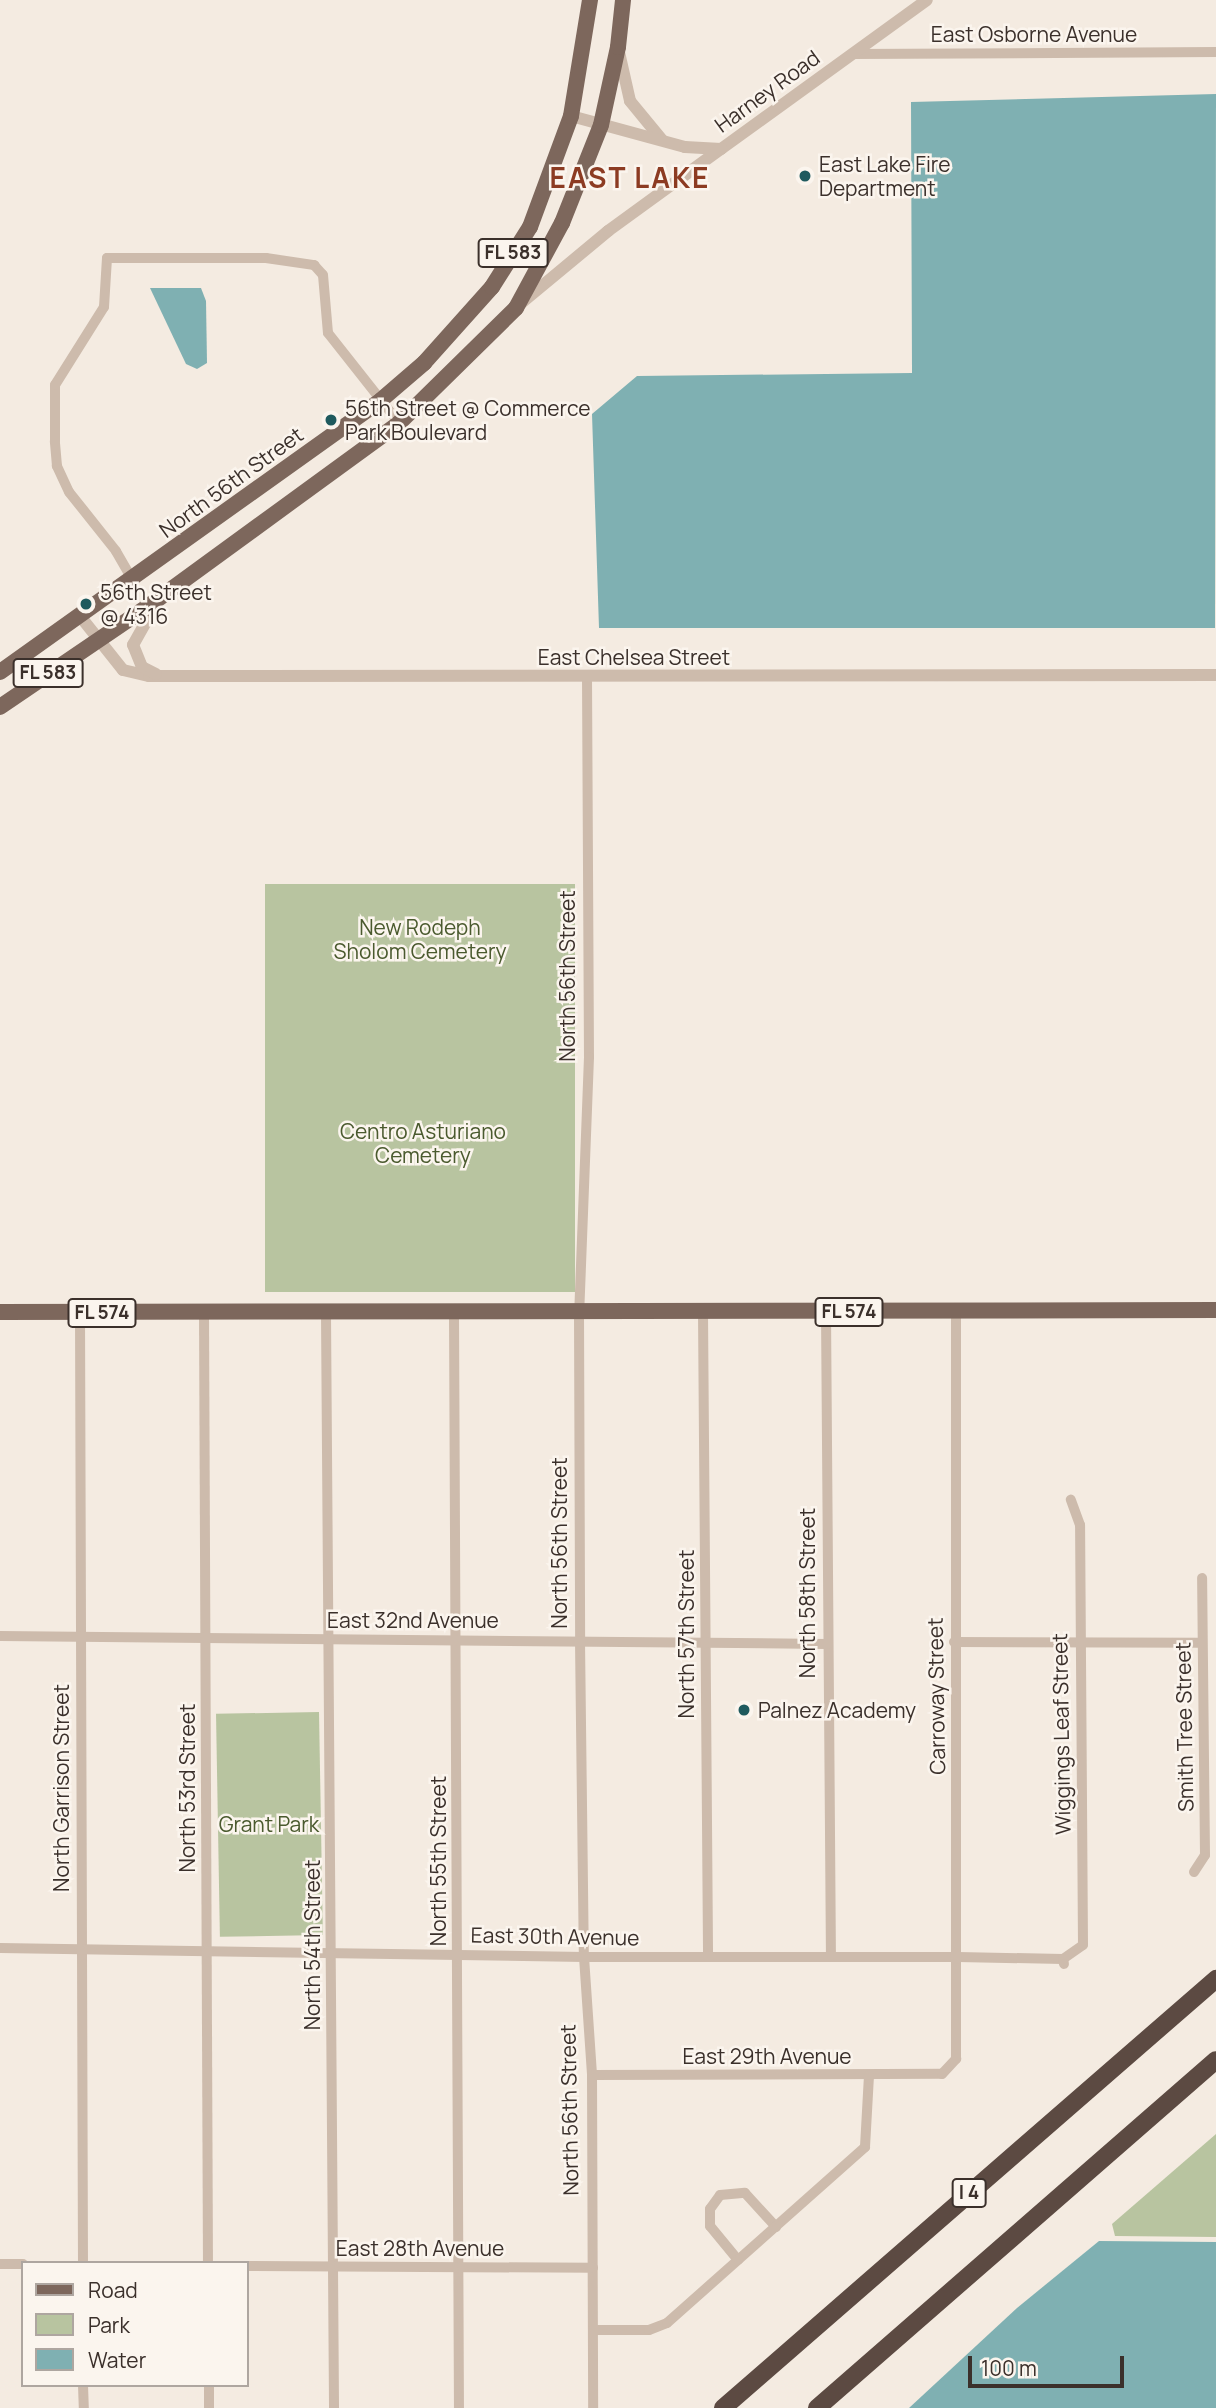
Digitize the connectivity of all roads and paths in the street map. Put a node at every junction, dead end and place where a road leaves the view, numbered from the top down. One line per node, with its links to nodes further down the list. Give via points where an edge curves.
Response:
1 (590, 0): 7 (main road, North 56th Street / FL 583)
2 (623, 0): 4 (main road, FL 583)
3 (927, 0): 6 (street, Harney Road)
4 (618, 47): 8 (main road, FL 583); 9 (street, via 630,101)
5 (1216, 52): 6 (street, East Osborne Avenue)
6 (852, 54): 10 (street, Harney Road)
7 (572, 116): 8 (street, Harney Road); 12 (main road, North 56th Street / FL 583, via 530,227 492,286 424,363)
8 (601, 125): 9 (street, Harney Road); 11 (main road, FL 583, via 567,213)
9 (662, 140): 10 (street, Harney Road)
10 (722, 149): 11 (street, via 608,231)
11 (516, 308): 13 (main road, FL 583)
12 (381, 400): 13 (street); 14 (main road, North 56th Street / FL 583); 14 (street, via 328,333 323,275 314,265 266,258 107,258 104,307 55,385 55,441 57,466 69,492)
13 (399, 423): 15 (main road, FL 583)
14 (132, 579): 16 (main road, North 56th Street / FL 583)
15 (161, 597): 17 (main road, FL 583); 20 (street, via 142,622 133,646 142,667)
16 (80, 616): 17 (street, East Chelsea Street); 18 (main road, North 56th Street / FL 583)
17 (97, 640): 20 (street, East Chelsea Street, via 129,674); 22 (main road, FL 583)
18 (0, 672)
19 (1216, 675): 21 (street, East Chelsea Street)
20 (166, 677): 21 (street, East Chelsea Street)
21 (587, 677): 32 (street, North 56th Street, via 589,1057)
22 (0, 706)
23 (1216, 1310): 24 (main road, FL 574)
24 (956, 1311): 27 (main road, FL 574); 41 (street, Carroway Street)
25 (0, 1312): 26 (main road, FL 574)
26 (79, 1312): 28 (main road, FL 574); 36 (street, North Garrison Street)
27 (826, 1312): 29 (main road, FL 574); 45 (street, North 58th Street)
28 (204, 1313): 30 (main road, FL 574); 37 (street, North 53rd Street)
29 (703, 1313): 32 (main road, FL 574); 43 (street, North 57th Street)
30 (326, 1314): 31 (main road, FL 574); 38 (street, North 54th Street)
31 (454, 1314): 32 (main road, FL 574); 39 (street, North 55th Street)
32 (579, 1314): 40 (street, North 56th Street)
33 (1071, 1500): 42 (street, Wiggings Leaf Street, via 1080,1525)
34 (1202, 1578): 44 (street, Smith Tree Street)
35 (0, 1636): 36 (street, East 32nd Avenue)
36 (80, 1637): 37 (street, East 32nd Avenue); 48 (street, North Garrison Street)
37 (205, 1638): 38 (street, East 32nd Avenue); 49 (street, North 53rd Street)
38 (330, 1639): 39 (street, East 32nd Avenue); 51 (street, North 54th Street)
39 (456, 1639): 40 (street, East 32nd Avenue); 50 (street, North 55th Street)
40 (580, 1641): 43 (street, East 32nd Avenue); 53 (street, North 56th Street)
41 (954, 1642): 42 (street); 55 (street, Carroway Street)
42 (1079, 1642): 44 (street); 56 (street, Wiggings Leaf Street, via 1083,1945)
43 (706, 1643): 45 (street, East 32nd Avenue); 52 (street, North 57th Street)
44 (1202, 1643): 46 (street, Smith Tree Street, via 1206,1855)
45 (827, 1644): 54 (street, North 58th Street)
46 (1194, 1872)
47 (0, 1948): 48 (street, East 30th Avenue)
48 (82, 1950): 49 (street, East 30th Avenue); 64 (street, North Garrison Street)
49 (207, 1951): 51 (street, East 30th Avenue); 65 (street, North 53rd Street)
50 (457, 1954): 51 (street, East 30th Avenue); 53 (street, East 30th Avenue); 70 (street, North 55th Street)
51 (331, 1955): 69 (street, North 54th Street)
52 (708, 1955): 53 (street, East 30th Avenue); 54 (street, East 30th Avenue)
53 (584, 1957): 61 (street, North 56th Street)
54 (831, 1957): 55 (street, East 30th Avenue)
55 (958, 1957): 56 (street, East 30th Avenue); 59 (street, Carroway Street, via 956,2059)
56 (1064, 1962)
57 (1216, 1979): 80 (highway, I 4)
58 (1216, 2060): 81 (highway)
59 (942, 2074): 60 (street, East 29th Avenue)
60 (869, 2075): 61 (street, East 29th Avenue); 62 (street, via 865,2147)
61 (592, 2076): 71 (street, North 56th Street)
62 (776, 2227): 63 (street); 63 (street, via 745,2193 720,2195 710,2209 710,2226)
63 (738, 2260): 72 (street, via 667,2323 649,2330)
64 (83, 2261)
65 (208, 2261)
66 (0, 2264): 67 (street)
67 (21, 2264)
68 (248, 2266): 69 (street, East 28th Avenue)
69 (334, 2267): 70 (street, East 28th Avenue); 77 (street, North 54th Street)
70 (459, 2268): 71 (street, East 28th Avenue); 78 (street, North 55th Street)
71 (593, 2268): 72 (street, North 56th Street)
72 (593, 2330): 79 (street, North 56th Street)
73 (83, 2387): 75 (street)
74 (209, 2387): 76 (street)
75 (84, 2408)
76 (209, 2408)
77 (334, 2408)
78 (459, 2408)
79 (593, 2408)
80 (723, 2408)
81 (817, 2408)

